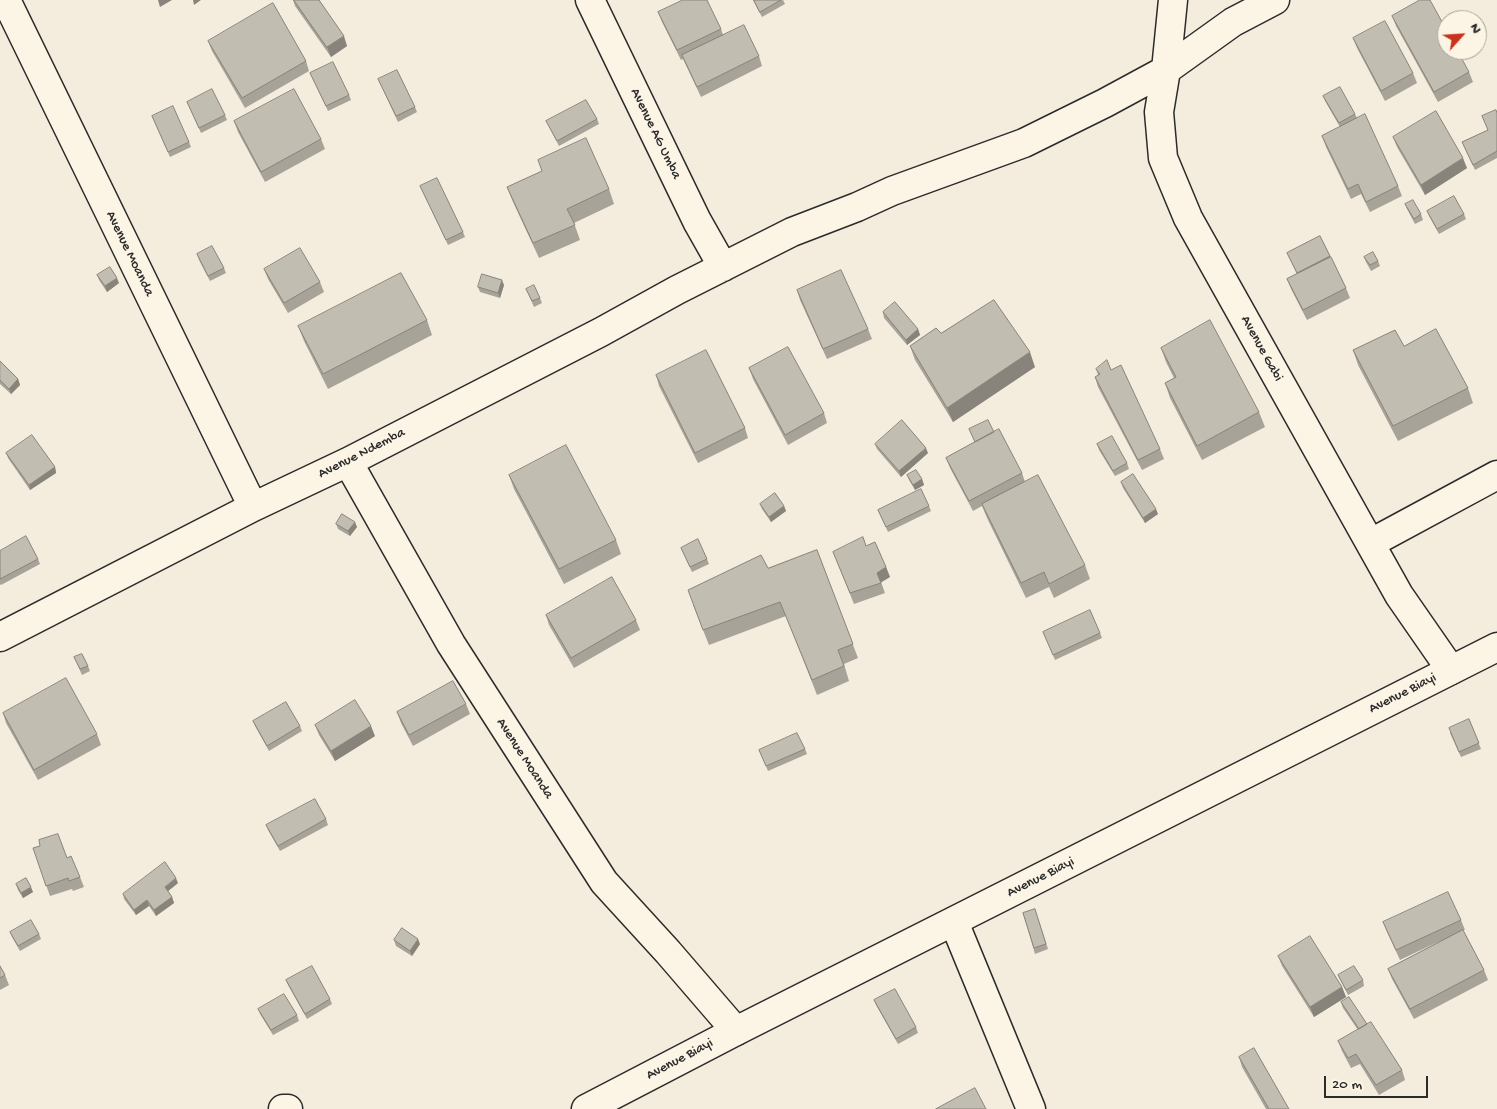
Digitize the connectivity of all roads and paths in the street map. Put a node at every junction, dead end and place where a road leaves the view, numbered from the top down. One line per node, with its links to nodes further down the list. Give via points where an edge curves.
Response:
1 (6, 0): 9 (street, Avenue Moanda)
2 (590, 0): 6 (street, Avenue AG Umba, via 697,221)
3 (1172, 0): 5 (street, Avenue Gabi)
4 (1275, 0): 5 (street, Avenue Ndemba, via 1234,22)
5 (1166, 70): 6 (street, Avenue Ndemba, via 1024,142 792,232); 10 (street, Avenue Gabi, via 1160,112 1163,158 1188,218)
6 (723, 267): 7 (street, Avenue Ndemba)
7 (348, 462): 9 (street, Avenue Ndemba); 15 (street, Avenue Moanda, via 452,644 604,882)
8 (1497, 475): 10 (street)
9 (253, 507): 11 (street, Avenue Ndemba)
10 (1371, 543): 13 (street, Avenue Gabi, via 1399,595)
11 (0, 637)
12 (1497, 647): 13 (street, Avenue Biayi)
13 (1451, 670): 14 (street, Avenue Biayi)
14 (954, 922): 15 (street, Avenue Biayi); 19 (street)
15 (736, 1030): 18 (street, Avenue Biayi)
16 (283, 1109): 17 (street)
17 (288, 1109)
18 (586, 1109)
19 (1031, 1109)

